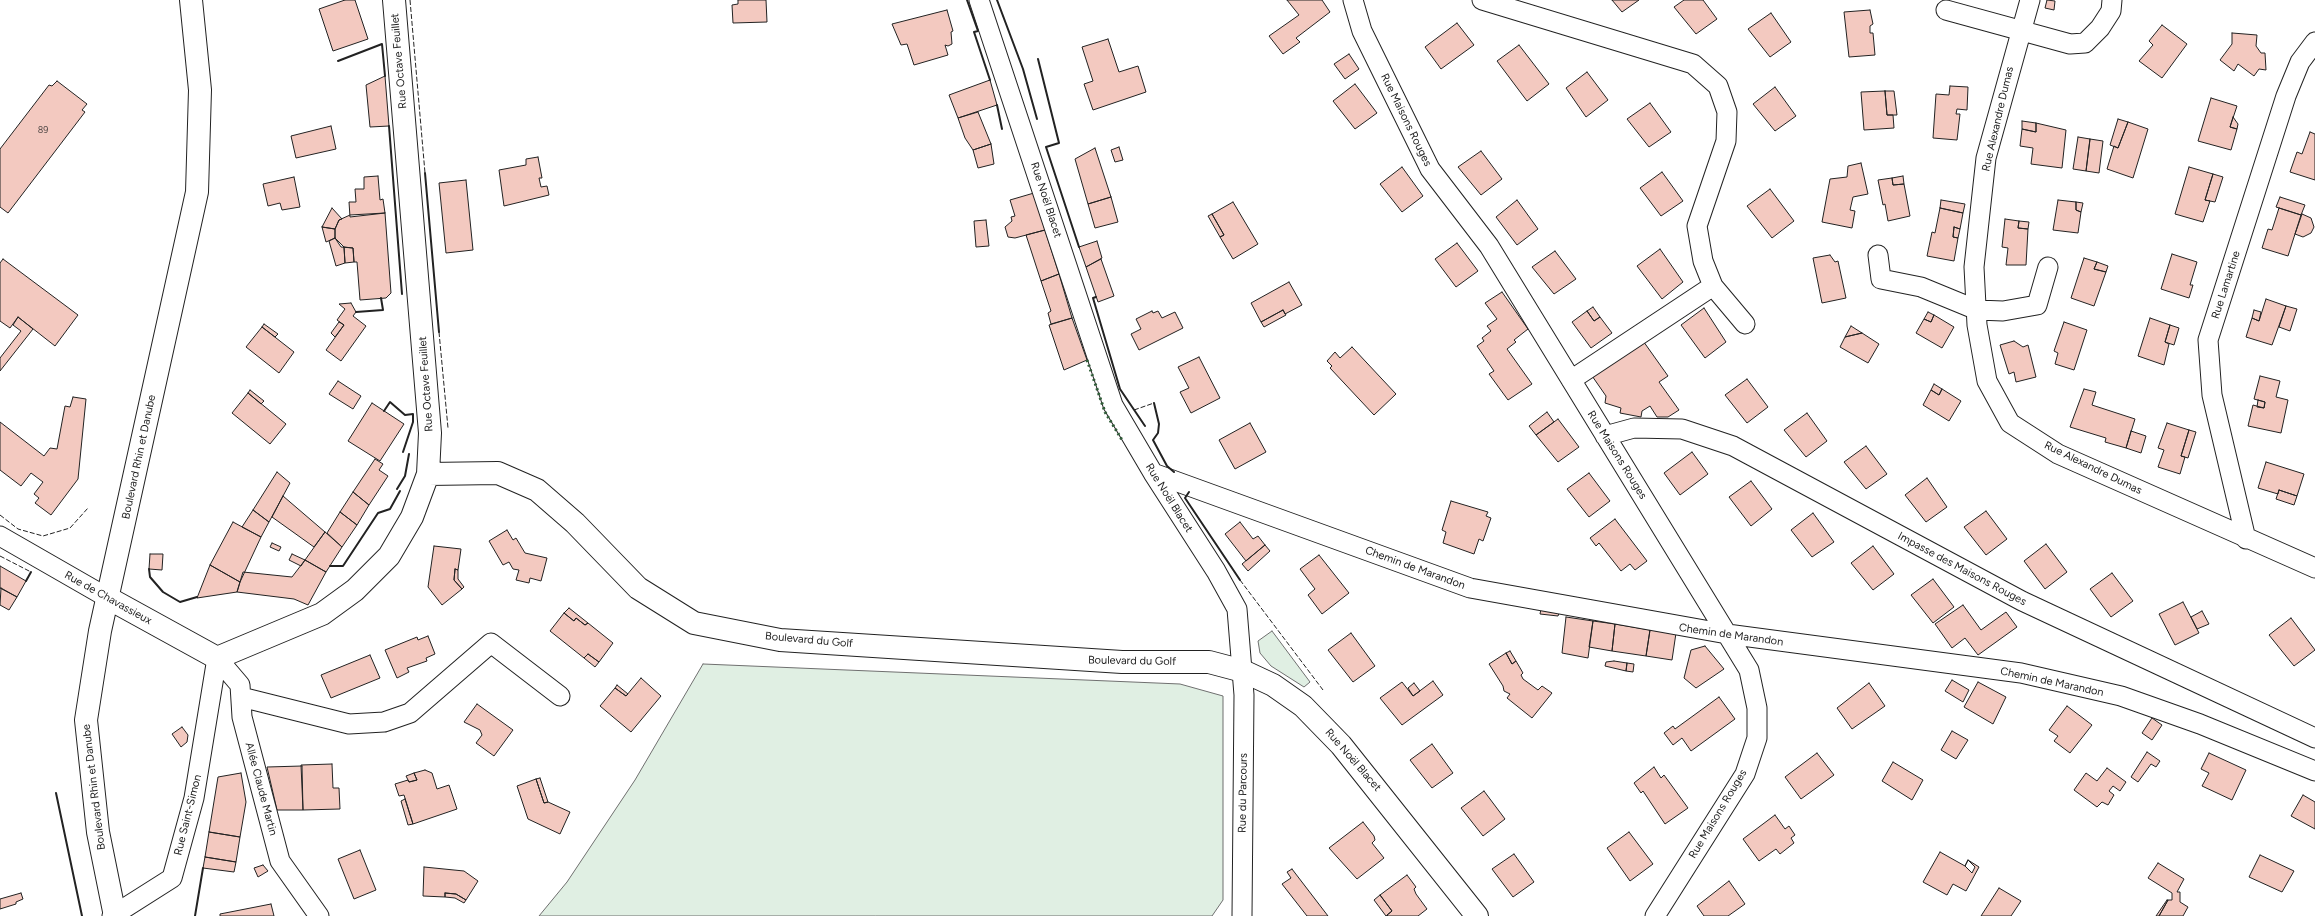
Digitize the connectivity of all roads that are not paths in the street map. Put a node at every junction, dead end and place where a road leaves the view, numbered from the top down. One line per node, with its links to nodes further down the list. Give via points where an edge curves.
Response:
1 (191, 0): 23 (street, Boulevard Rhin et Danube, via 200,90 197,192)
2 (394, 0): 19 (street, Rue Octave Feuillet, via 430,433)
3 (979, 0): 18 (street, Rue Noël Blacet, via 1113,405)
4 (1353, 0): 16 (street, Rue Maisons Rouges, via 1362,31 1430,169 1489,246)
5 (1482, 0): 13 (street, via 1693,64 1718,86 1727,112 1726,141 1697,226 1703,261)
6 (2030, 0): 9 (street, Rue Alexandre Dumas)
7 (2112, 0): 9 (street, via 2111,11 2086,43 2070,44)
8 (1946, 10): 9 (street)
9 (2020, 32): 14 (street, Rue Alexandre Dumas, via 1986,158 1974,267)
10 (2315, 42): 21 (street, Rue Lamartine, via 2300,62 2286,96 2208,340 2212,395)
11 (1878, 255): 14 (street, via 1881,279 1921,287)
12 (2048, 267): 14 (street, via 2037,305 2003,311)
13 (1713, 286): 15 (street); 16 (street)
14 (1977, 310): 21 (street, Rue Alexandre Dumas, via 1976,325 1987,381 2010,423 2058,454)
15 (1745, 324)
16 (1571, 380): 17 (street, Rue Maisons Rouges)
17 (1605, 436): 24 (street, Rue Maisons Rouges); 29 (street, Impasse des Maisons Rouges, via 1634,428 1682,429 1733,446 2022,601)
18 (1153, 473): 24 (street, Chemin de Marandon, via 1470,588); 26 (street, Rue Noël Blacet, via 1216,571 1237,609)
19 (428, 474): 25 (street, Rue Octave Feuillet, via 412,517 389,556 355,590 322,614); 26 (street, Boulevard du Golf, via 498,473 537,490 575,523 638,588 694,623 780,640 1122,662 1209,662)
20 (0, 536): 23 (street, Rue de Chavassieux)
21 (2246, 539): 22 (street, Rue Alexandre Dumas)
22 (2315, 568)
23 (108, 598): 25 (street, Rue de Chavassieux); 31 (street, Boulevard Rhin et Danube, via 100,631 86,720 98,832)
24 (1727, 634): 30 (street, Chemin de Marandon, via 2021,673 2121,696); 35 (street, Rue Maisons Rouges, via 1749,670 1757,708 1757,738 1745,774)
25 (217, 658): 28 (street, Allée Claude Martin, via 240,685); 31 (street, Rue Saint-Simon, via 194,798 172,878)
26 (1243, 671): 33 (street, Rue du Parcours); 34 (street, Rue Noël Blacet, via 1273,685 1303,706 1341,744)
27 (560, 696): 28 (street, via 491,643 410,713 384,722 349,724)
28 (241, 697): 32 (street, Allée Claude Martin, via 242,717 280,861)
29 (2315, 738)
30 (2313, 765)
31 (114, 915)
32 (318, 916)
33 (1242, 916)
34 (1477, 916)
35 (1655, 916)

